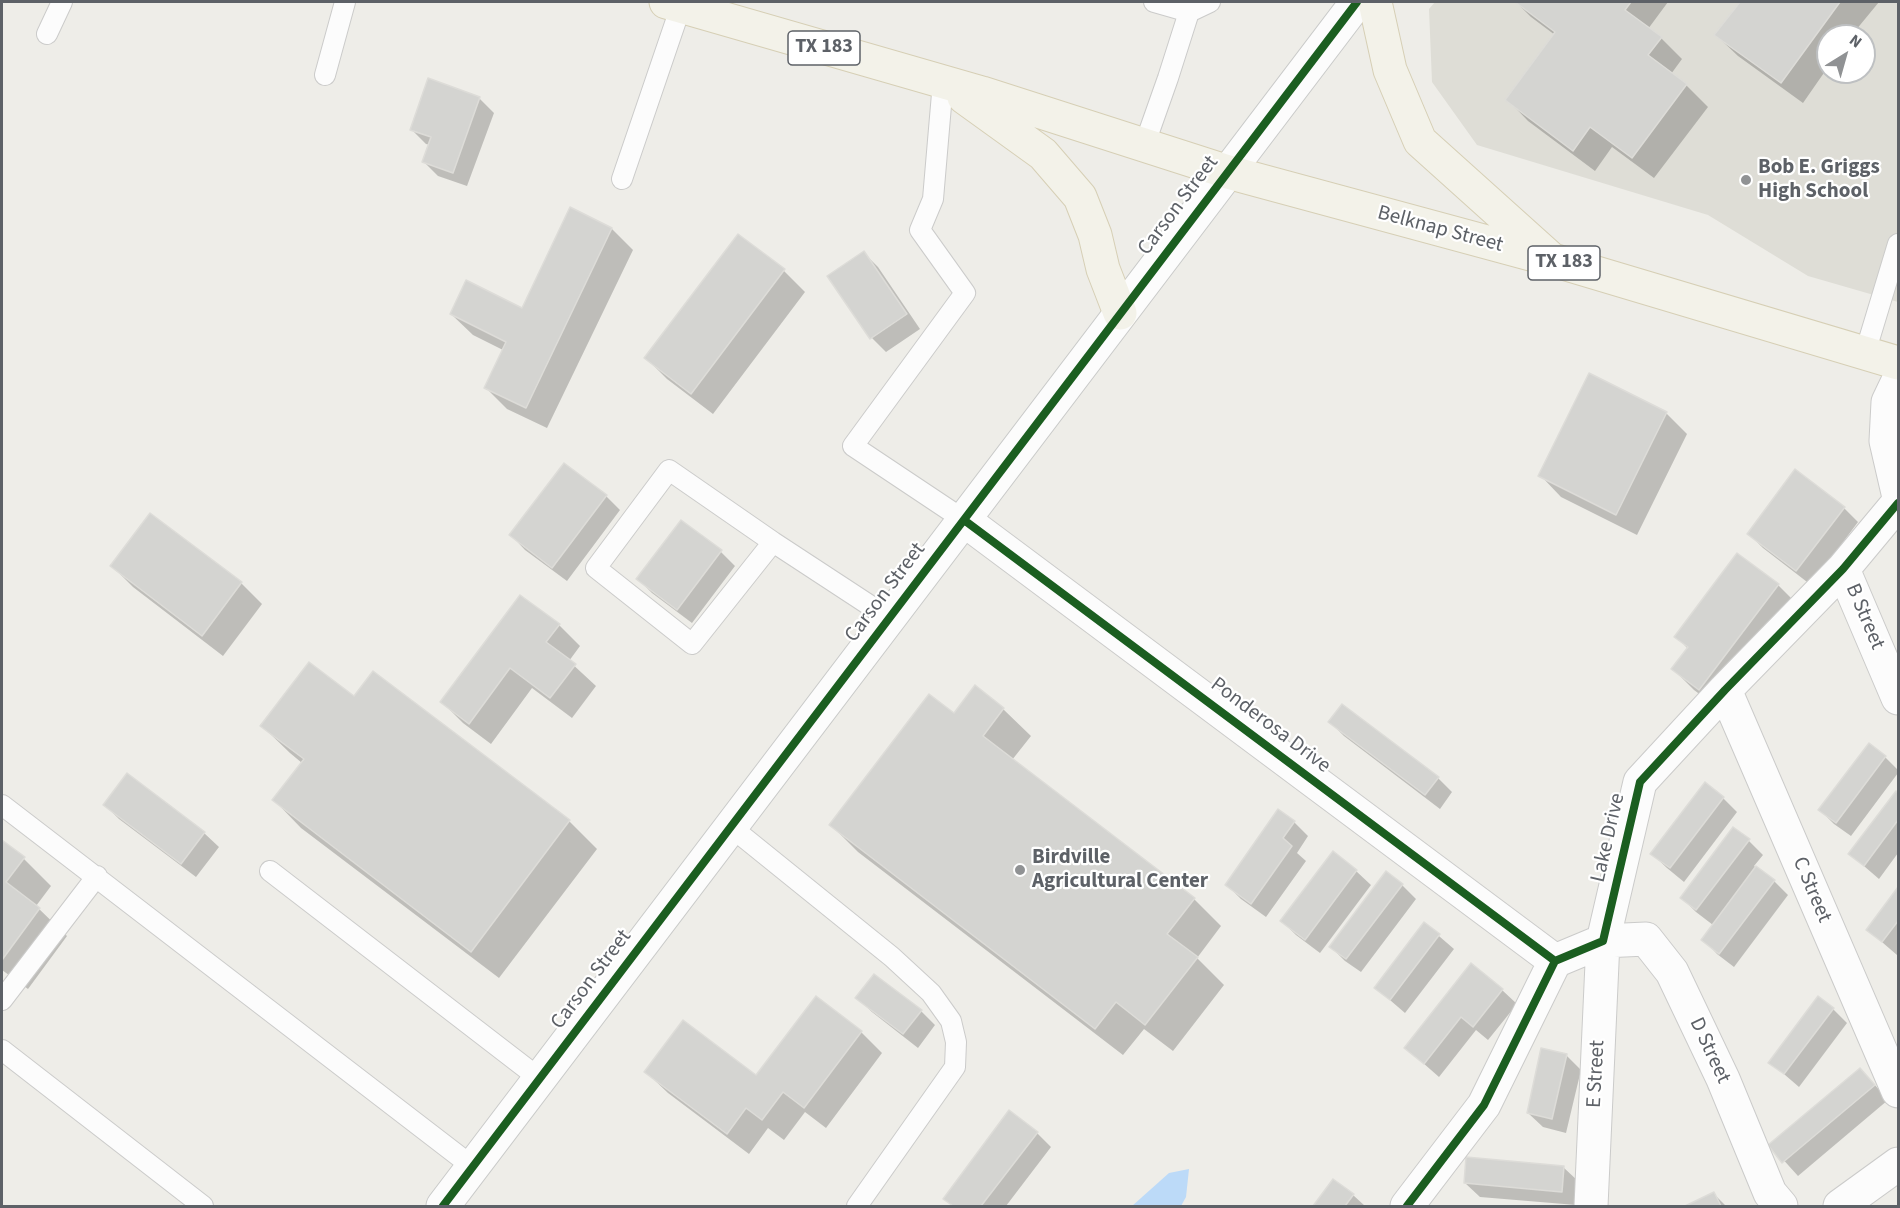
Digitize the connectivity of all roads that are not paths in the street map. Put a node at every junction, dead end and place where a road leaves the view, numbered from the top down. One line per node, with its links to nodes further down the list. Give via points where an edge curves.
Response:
1 (62, 2): 9 (lane)
2 (345, 2): 10 (lane)
3 (1154, 2): 8 (lane)
4 (1210, 2): 8 (lane)
5 (1357, 2): 13 (street, Carson Street)
6 (1375, 2): 16 (main road, via 1390,70 1420,141)
7 (674, 4): 11 (main road, TX 183); 14 (lane)
8 (1189, 12): 12 (lane)
9 (47, 34)
10 (325, 75)
11 (943, 82): 12 (main road, Belknap Street / TX 183); 17 (main road, via 1043,154 1080,197); 23 (lane, via 933,199 920,230 965,293 853,446)
12 (1144, 146): 13 (main road, Belknap Street / TX 183)
13 (1228, 172): 16 (main road, Belknap Street / TX 183); 17 (street, Carson Street)
14 (622, 179)
15 (1899, 244): 18 (lane)
16 (1553, 260): 18 (main road, Belknap Street / TX 183)
17 (1120, 313): 23 (street, Carson Street)
18 (1865, 353): 19 (main road, Belknap Street / TX 183)
19 (1899, 363)
20 (1899, 381): 21 (street, via 1888,402 1886,441)
21 (1899, 493)
22 (1899, 503): 25 (street, Lake Drive)
23 (964, 520): 26 (street, Carson Street); 34 (street, Ponderosa Drive)
24 (773, 543): 24 (lane, via 669,470 596,568 692,645); 26 (lane)
25 (1843, 569): 27 (street, Lake Drive); 28 (street, B Street)
26 (889, 618): 30 (street, Carson Street)
27 (1725, 690): 33 (street, Lake Drive, via 1641,782); 38 (street, C Street)
28 (1899, 698)
29 (2, 805): 32 (lane)
30 (731, 827): 37 (street, Carson Street); 43 (lane, via 892,957 931,993 951,1021 956,1041 955,1067)
31 (270, 871): 37 (lane)
32 (97, 876): 35 (lane); 40 (lane)
33 (1603, 941): 34 (street); 45 (street, E Street); 46 (street, D Street, via 1646,939 1672,972 1723,1079 1770,1193)
34 (1555, 961): 44 (street, via 1484,1105)
35 (2, 1000)
36 (2, 1050): 41 (lane)
37 (540, 1079): 40 (street, Carson Street)
38 (1899, 1091)
39 (1899, 1164): 47 (street)
40 (473, 1167): 42 (street, Carson Street)
41 (203, 1206)
42 (443, 1206)
43 (857, 1206)
44 (1407, 1206)
45 (1591, 1206)
46 (1781, 1206)
47 (1840, 1206)

